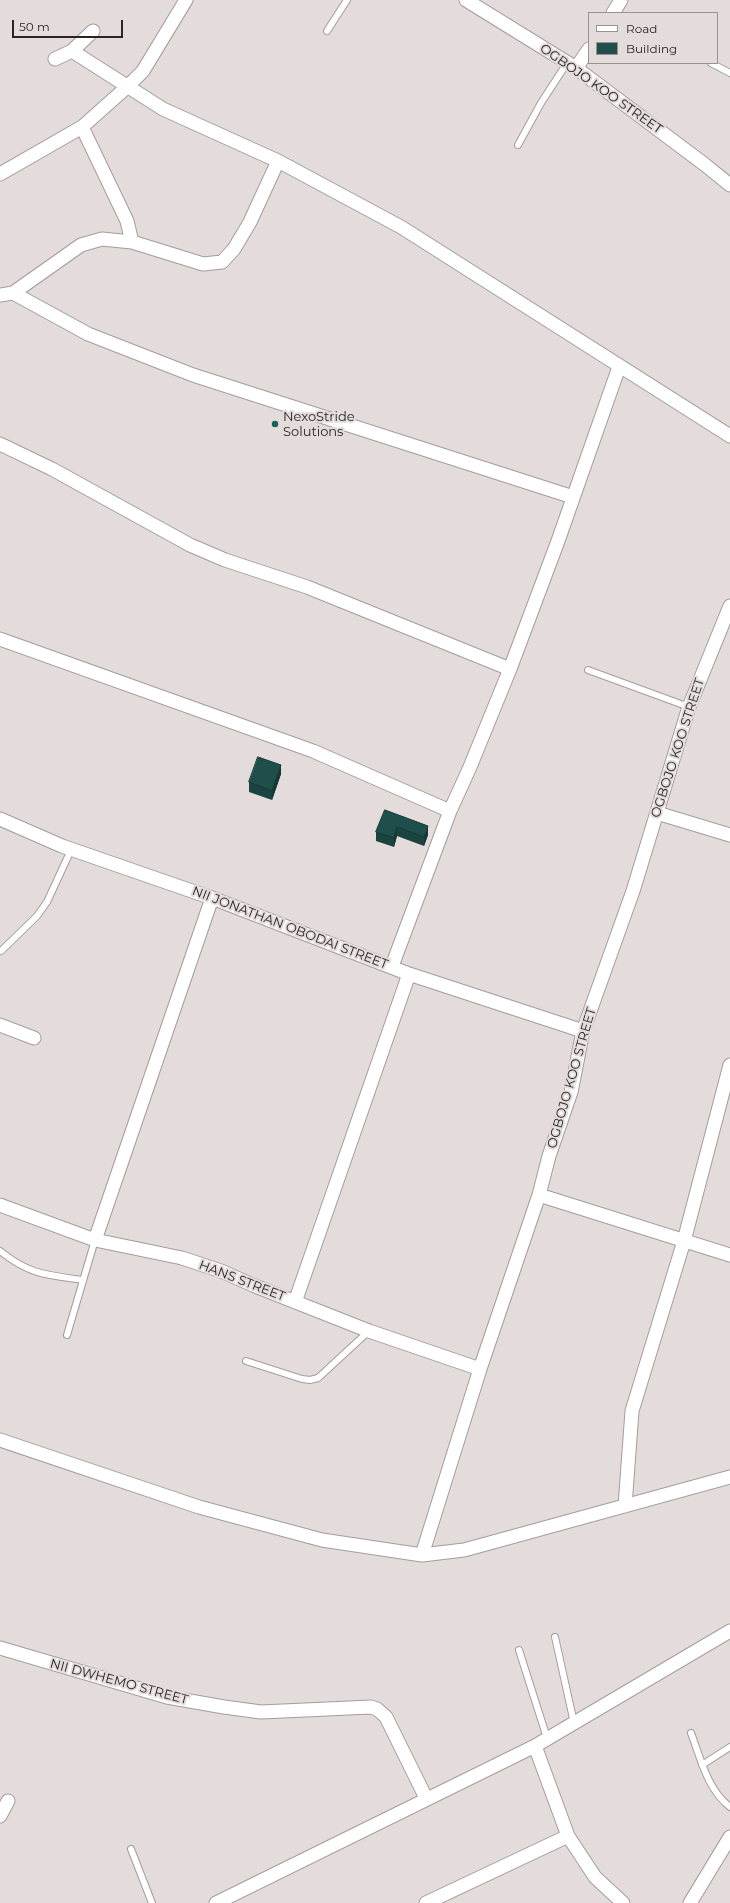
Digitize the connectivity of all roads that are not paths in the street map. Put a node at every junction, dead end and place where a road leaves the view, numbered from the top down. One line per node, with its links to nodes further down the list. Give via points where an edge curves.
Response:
1 (186, 0): 14 (street, via 143,71)
2 (347, 0): 7 (lane)
3 (466, 0): 12 (street, OGBOJO KOO STREET)
4 (621, 0): 5 (street)
5 (615, 12)
6 (93, 31): 9 (street)
7 (327, 31)
8 (588, 50): 12 (street)
9 (72, 51): 10 (street); 14 (street)
10 (55, 59)
11 (713, 64): 13 (lane)
12 (571, 65): 16 (lane, via 541,103); 19 (street, OGBOJO KOO STREET)
13 (730, 73)
14 (127, 87): 15 (street); 17 (street, via 164,109)
15 (82, 127): 18 (street); 20 (street, via 127,221)
16 (518, 145)
17 (278, 161): 20 (street, via 250,222 234,249 222,262 203,264); 22 (street, via 401,227)
18 (0, 174)
19 (730, 185)
20 (132, 242): 21 (street, via 102,239 81,245)
21 (6, 294): 25 (street, via 88,334 193,375)
22 (619, 366): 23 (street); 25 (street)
23 (730, 436)
24 (0, 444): 28 (street, via 52,469 152,525 224,560 307,588)
25 (573, 496): 28 (street)
26 (730, 606): 30 (street, OGBOJO KOO STREET)
27 (0, 639): 31 (street, via 313,751)
28 (510, 669): 31 (street)
29 (588, 670): 30 (lane)
30 (688, 707): 32 (street, OGBOJO KOO STREET)
31 (450, 811): 38 (street)
32 (657, 813): 34 (street); 41 (street, OGBOJO KOO STREET, via 633,891)
33 (0, 819): 35 (street, NII JONATHAN OBODAI STREET)
34 (730, 835)
35 (71, 850): 36 (street, NII JONATHAN OBODAI STREET); 37 (lane, via 47,902 37,916)
36 (212, 898): 38 (street, NII JONATHAN OBODAI STREET); 46 (street)
37 (1, 951)
38 (392, 966): 39 (street, NII JONATHAN OBODAI STREET)
39 (409, 974): 41 (street, NII JONATHAN OBODAI STREET); 51 (street)
40 (0, 1025): 42 (street)
41 (583, 1030): 44 (street, OGBOJO KOO STREET, via 570,1092)
42 (34, 1038)
43 (730, 1065): 47 (street)
44 (539, 1195): 47 (street); 55 (street, OGBOJO KOO STREET)
45 (0, 1205): 46 (street, HANS STREET)
46 (95, 1240): 50 (lane); 51 (street, HANS STREET, via 182,1258 221,1271)
47 (684, 1241): 49 (street); 58 (street, via 632,1411)
48 (0, 1250): 50 (lane, via 28,1270)
49 (730, 1255)
50 (84, 1280): 53 (lane)
51 (295, 1302): 52 (street, HANS STREET)
52 (369, 1331): 54 (lane, via 318,1378 310,1380); 55 (street, HANS STREET)
53 (67, 1335)
54 (246, 1361)
55 (480, 1369): 59 (street, OGBOJO KOO STREET)
56 (0, 1440): 59 (street, via 199,1507 322,1540)
57 (730, 1477): 58 (street)
58 (625, 1506): 59 (street, via 464,1550)
59 (422, 1555)
60 (730, 1631): 64 (street)
61 (555, 1637): 64 (lane)
62 (0, 1648): 70 (street, NII DWHEMO STREET, via 167,1697 224,1707 261,1712 371,1707 377,1709 386,1717)
63 (519, 1650): 66 (lane)
64 (574, 1723): 66 (street)
65 (691, 1733): 69 (lane)
66 (547, 1738): 67 (street)
67 (535, 1746): 70 (street); 74 (street)
68 (730, 1747): 69 (lane)
69 (702, 1765): 72 (lane, via 715,1793)
70 (426, 1798): 79 (street)
71 (8, 1801): 73 (street)
72 (730, 1807)
73 (0, 1816)
74 (568, 1836): 77 (street); 80 (street, via 594,1877)
75 (730, 1836): 81 (street)
76 (131, 1849): 78 (lane)
77 (430, 1902)
78 (152, 1903)
79 (216, 1903)
80 (623, 1903)
81 (690, 1903)

